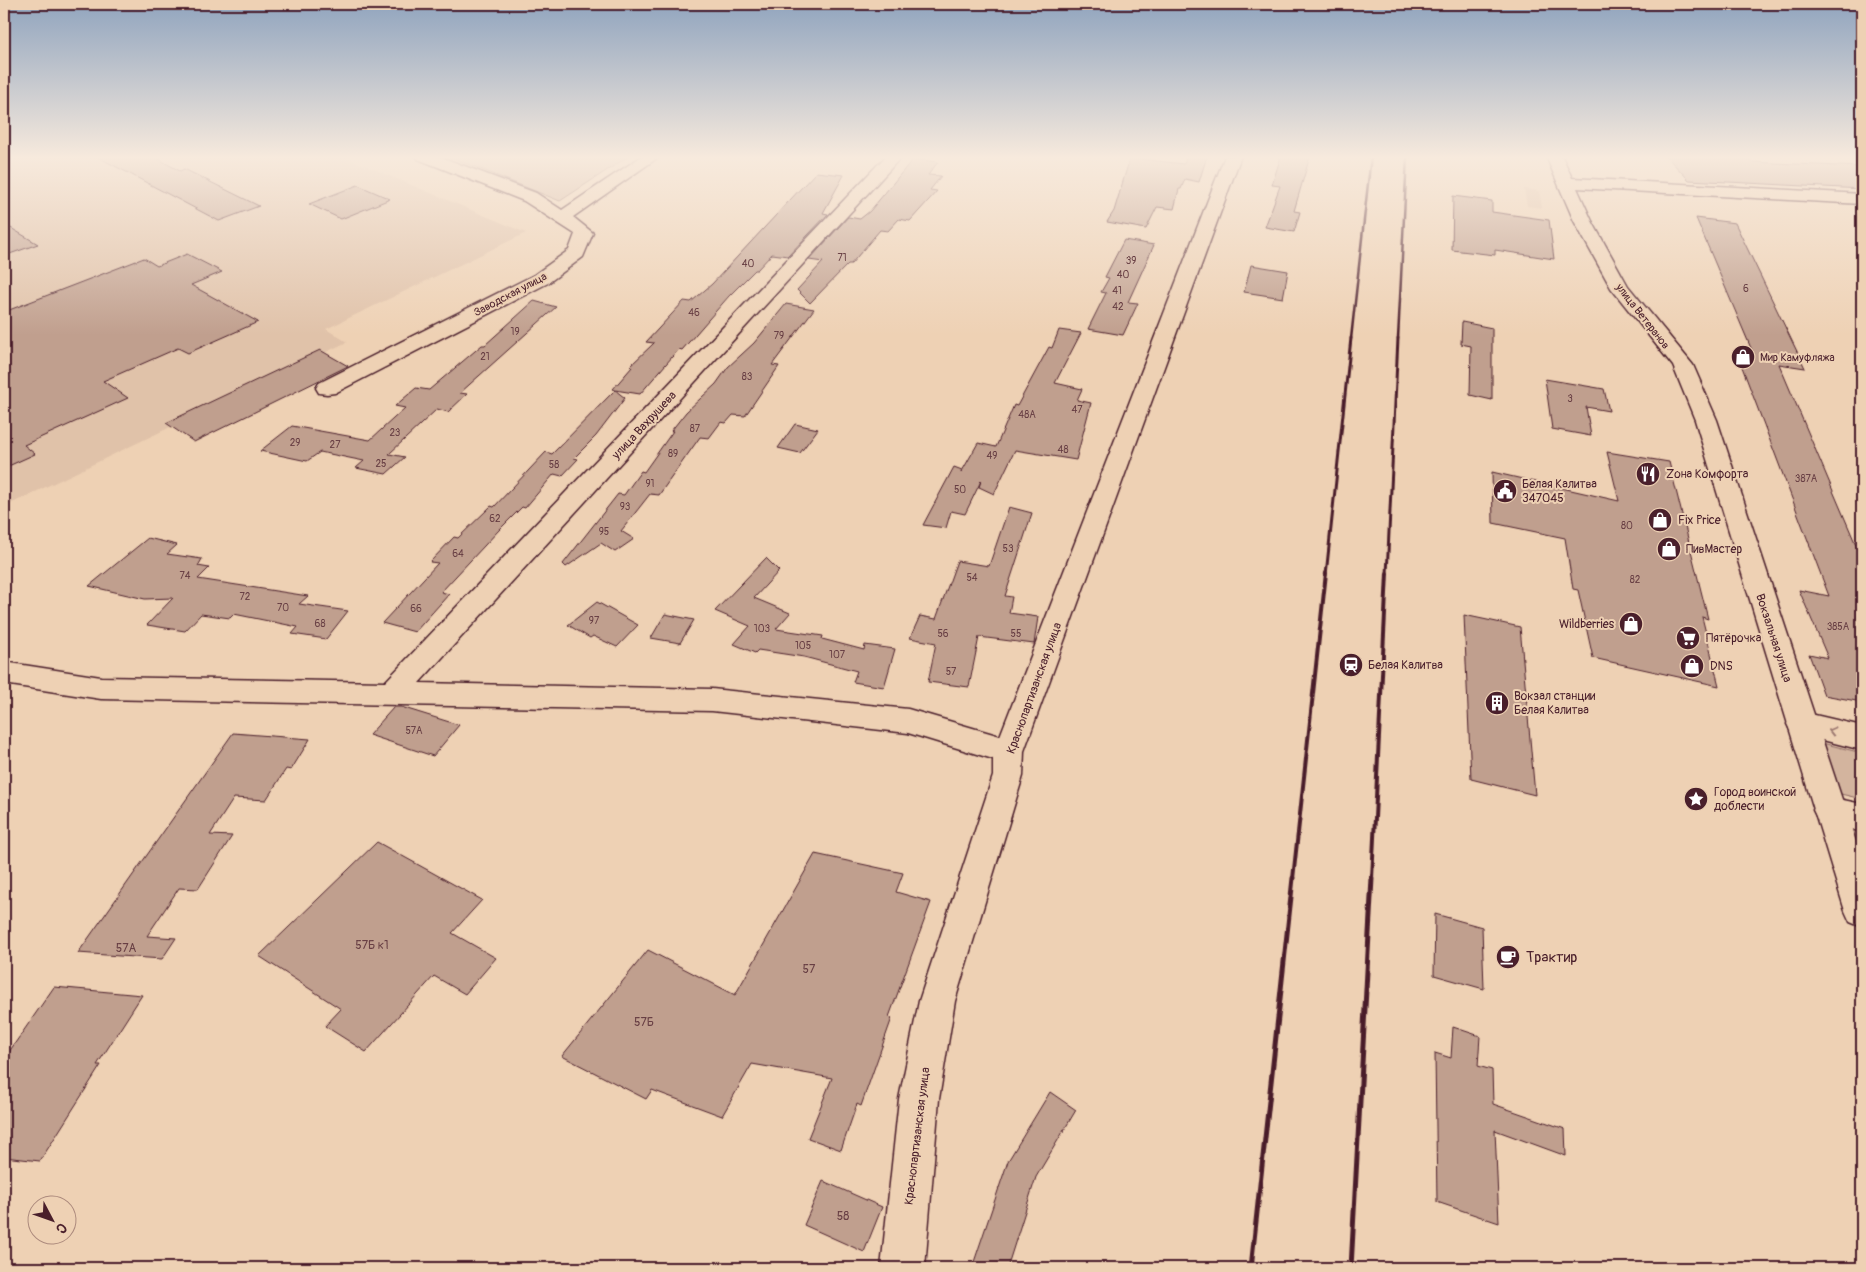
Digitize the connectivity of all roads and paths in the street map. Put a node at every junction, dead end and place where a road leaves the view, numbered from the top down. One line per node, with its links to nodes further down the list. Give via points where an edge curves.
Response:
1 (559, 215): 5 (street)
2 (840, 215): 9 (street, улица Вахрушева)
3 (1210, 215): 12 (street, Краснопартизанская улица)
4 (1581, 215): 6 (street, улица Ветеранов, via 1620,288)
5 (562, 217): 7 (street, Заводская улица, via 584,233 577,253 542,278)
6 (1682, 365): 10 (street, Вокзальная улица, via 1706,420)
7 (328, 388)
8 (4, 673): 9 (street, via 101,688)
9 (392, 694): 12 (street, via 712,700 908,721)
10 (1802, 724): 11 (street, one-way to 10); 13 (street, Вокзальная улица)
11 (1862, 738)
12 (1009, 751): 16 (street, Краснопартизанская улица, via 1008,776 937,1001 919,1099)
13 (1829, 810): 14 (street); 15 (street, Вокзальная улица)
14 (1862, 818)
15 (1862, 912)
16 (903, 1268)

